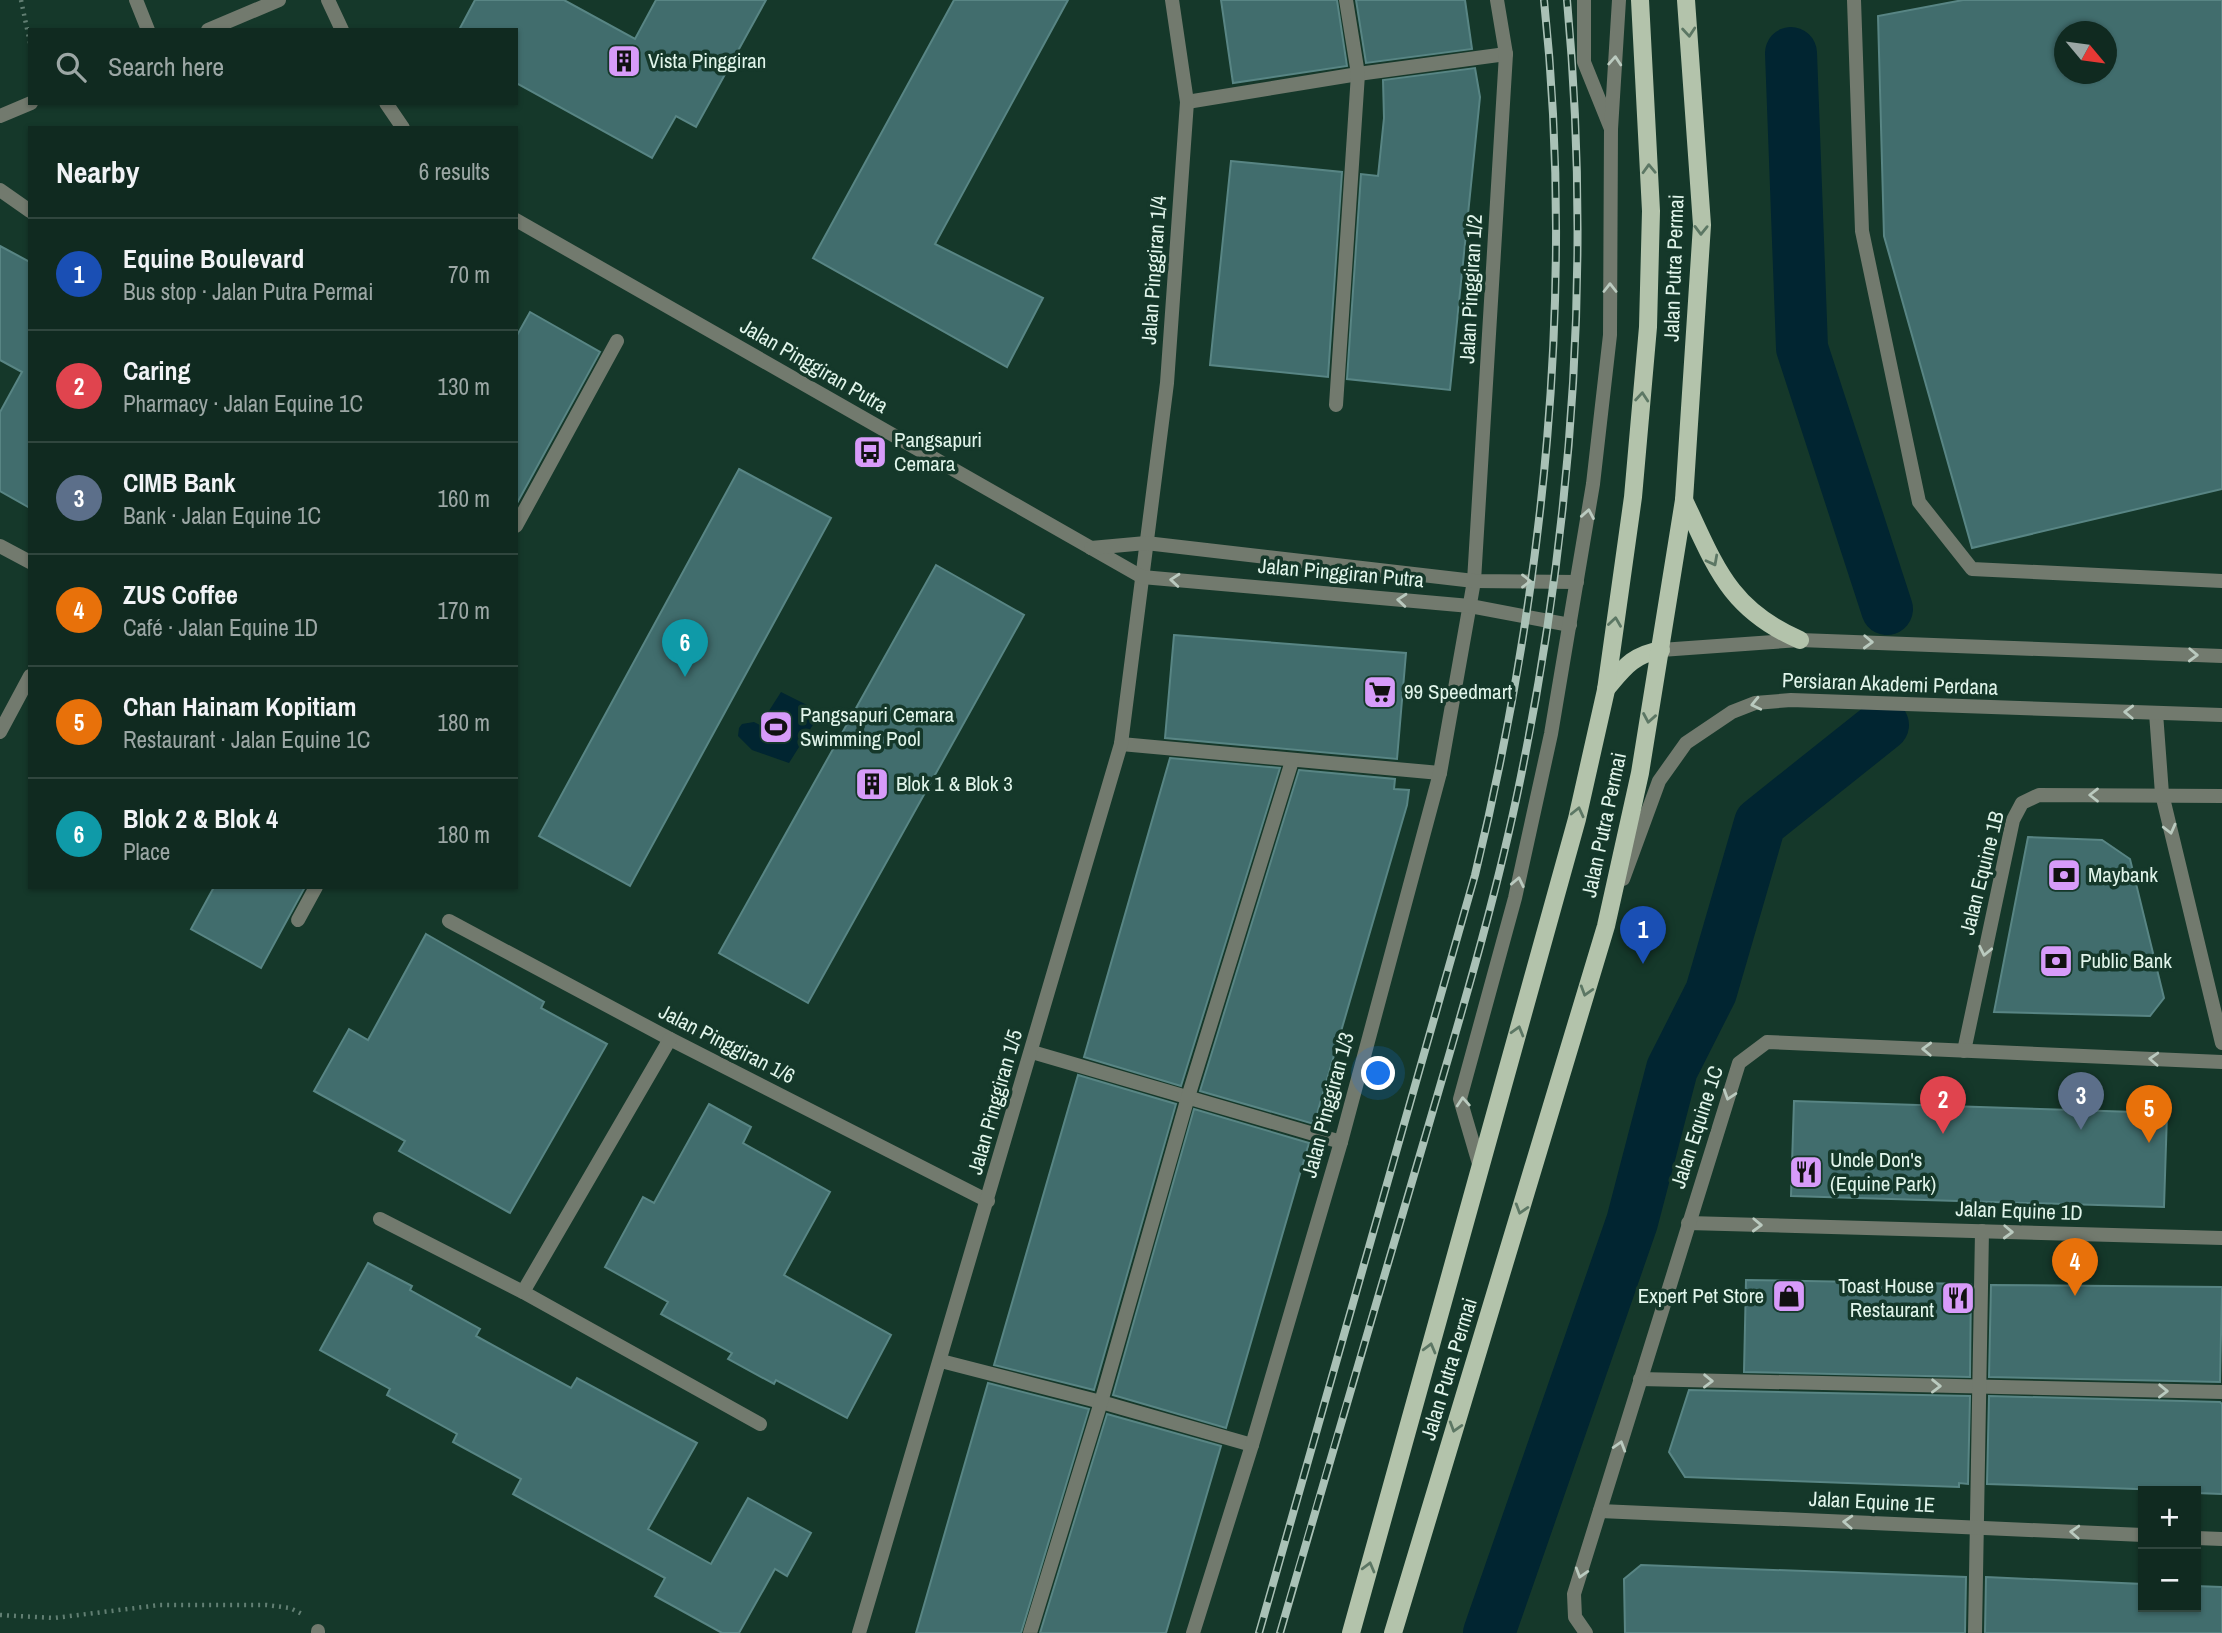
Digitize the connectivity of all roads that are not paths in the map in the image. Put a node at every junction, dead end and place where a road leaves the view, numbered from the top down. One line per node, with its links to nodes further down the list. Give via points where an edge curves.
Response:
1 (136, 0): 12 (street)
2 (279, 0): 13 (street)
3 (328, 0): 14 (street)
4 (1172, 0): 17 (street, Jalan Pinggiran 1/4)
5 (1346, 0): 16 (street)
6 (1497, 0): 15 (street, Jalan Pinggiran 1/2)
7 (1584, 0): 22 (street, via 1584,62)
8 (1619, 0): 22 (street, one-way to 8)
9 (1640, 0): 44 (main road, Jalan Putra Permai, one-way to 9, via 1633,497 1648,327 1651,211)
10 (1686, 0): 28 (main road, Jalan Putra Permai, one-way to 28, via 1702,225)
11 (1854, 0): 36 (street, via 1862,231 1919,502 1972,569)
12 (147, 28)
13 (213, 28)
14 (341, 28)
15 (1506, 54): 16 (street); 35 (street, Jalan Pinggiran 1/2)
16 (1358, 74): 17 (street); 27 (street)
17 (1187, 102): 30 (street, Jalan Pinggiran 1/4, via 1167,383)
18 (28, 104): 20 (street)
19 (387, 105): 21 (street)
20 (0, 116)
21 (402, 126)
22 (1611, 129): 37 (street, one-way to 22, via 1610,335)
23 (0, 190): 24 (street)
24 (28, 210)
25 (518, 222): 32 (street, Jalan Pinggiran Putra)
26 (617, 341): 29 (street)
27 (1336, 405)
28 (1684, 500): 40 (main road, one-way to 40, via 1714,564 1738,600 1773,628); 41 (main road, Jalan Putra Permai)
29 (518, 522)
30 (1146, 543): 32 (street, Jalan Pinggiran Putra); 34 (street, Jalan Pinggiran 1/4); 35 (street, Jalan Pinggiran Putra)
31 (0, 546): 33 (street)
32 (1091, 548): 34 (street, Jalan Pinggiran Putra)
33 (28, 561)
34 (1142, 577): 38 (street, Jalan Pinggiran Putra, one-way to 34); 48 (street, Jalan Pinggiran 1/5)
35 (1475, 581): 37 (street, Jalan Pinggiran Putra, one-way to 37); 38 (street, Jalan Pinggiran 1/3)
36 (2222, 581)
37 (1577, 582): 39 (street)
38 (1470, 606): 39 (street, Jalan Pinggiran Putra); 50 (street, Jalan Pinggiran 1/3)
39 (1570, 625): 64 (street, one-way to 39, via 1460,1099 1515,898)
40 (1800, 640): 41 (street, Persiaran Akademi Perdana); 42 (street, Persiaran Akademi Perdana, one-way to 42)
41 (1661, 650): 44 (main road, via 1629,663); 56 (main road, Jalan Putra Permai, one-way to 56)
42 (2222, 656)
43 (28, 680): 47 (street)
44 (1606, 690): 64 (main road, Jalan Putra Permai, one-way to 44, via 1577,819)
45 (2156, 713): 46 (street, Persiaran Akademi Perdana); 51 (street); 56 (street, Persiaran Akademi Perdana, one-way to 56, via 1755,702 1686,743 1659,781)
46 (2222, 715)
47 (0, 732)
48 (1121, 744): 49 (street); 60 (street, Jalan Pinggiran 1/5)
49 (1292, 761): 50 (street); 62 (street)
50 (1440, 774): 63 (street, Jalan Pinggiran 1/3)
51 (2162, 794): 52 (street, Jalan Equine 1B); 58 (street, one-way to 58); 59 (street, Jalan Equine 1B, one-way to 59, via 2039,795 2022,803 2012,820)
52 (2222, 796)
53 (315, 889): 54 (street)
54 (298, 920)
55 (449, 922): 57 (street, Jalan Pinggiran 1/6)
56 (1606, 926): 87 (main road, Jalan Putra Permai, one-way to 87)
57 (670, 1039): 65 (street, Jalan Pinggiran 1/6); 70 (street)
58 (2222, 1043)
59 (1964, 1051): 61 (street, Jalan Equine 1C, one-way to 59); 67 (street, Jalan Equine 1C, one-way to 67, via 1767,1042 1740,1062)
60 (1032, 1052): 62 (street); 65 (street, Jalan Pinggiran 1/5)
61 (2222, 1062)
62 (1188, 1097): 63 (street); 75 (street)
63 (1341, 1142): 77 (street, Jalan Pinggiran 1/3)
64 (1479, 1167): 86 (main road, Jalan Putra Permai, one-way to 64)
65 (988, 1201): 71 (street, Jalan Pinggiran 1/5)
66 (380, 1219): 70 (street)
67 (1688, 1223): 68 (street, Jalan Equine 1D, one-way to 68); 72 (street, Jalan Equine 1C)
68 (1982, 1231): 69 (street, Jalan Equine 1D, one-way to 69); 73 (street)
69 (2222, 1238)
70 (523, 1292): 76 (street)
71 (941, 1361): 75 (street); 83 (street, Jalan Pinggiran 1/5)
72 (1640, 1379): 73 (street, one-way to 73); 78 (street, Jalan Equine 1C, one-way to 72)
73 (1979, 1387): 74 (street, one-way to 74); 79 (street)
74 (2222, 1392)
75 (1101, 1402): 77 (street); 84 (street)
76 (760, 1424)
77 (1252, 1445): 85 (street, Jalan Pinggiran 1/3)
78 (1600, 1511): 79 (street, Jalan Equine 1E, one-way to 78); 88 (street, Jalan Equine 1C, one-way to 88, via 1574,1594 1575,1617)
79 (1977, 1528): 80 (street, Jalan Equine 1E, one-way to 79); 89 (street)
80 (2138, 1535)
81 (2201, 1538): 82 (street)
82 (2222, 1539)
83 (859, 1633)
84 (1030, 1633)
85 (1193, 1633)
86 (1351, 1633)
87 (1393, 1633)
88 (1586, 1633)
89 (1975, 1633)

